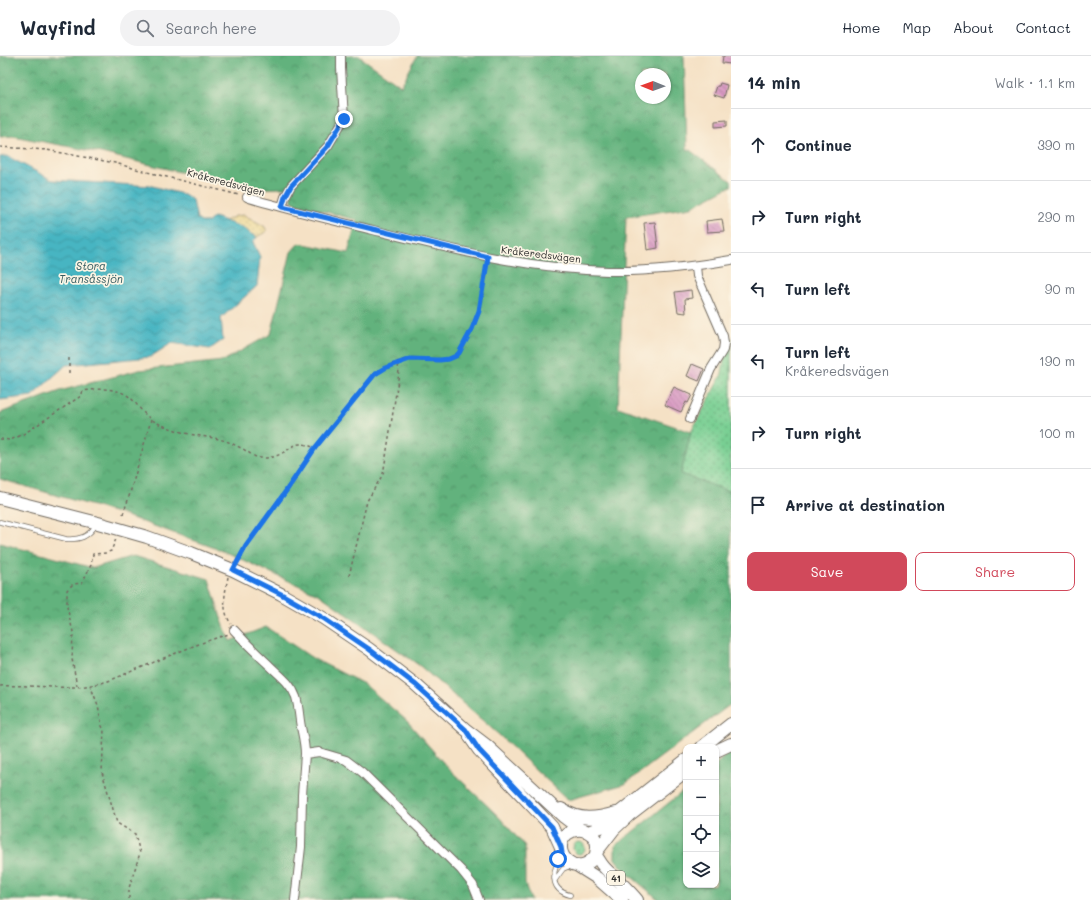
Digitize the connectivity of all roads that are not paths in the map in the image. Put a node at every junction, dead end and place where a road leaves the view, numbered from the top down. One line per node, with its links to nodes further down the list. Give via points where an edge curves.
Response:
1 (342, 56): 3 (street, via 344,119 328,146 291,186)
2 (247, 197): 3 (street, Kråkeredsvägen)
3 (282, 207): 5 (street, Kråkeredsvägen, via 488,257 551,267 608,271)
4 (731, 260): 5 (street, Kråkeredsvägen)
5 (696, 266): 6 (street, via 697,276 724,343)
6 (690, 419)
7 (0, 498): 9 (main road, 41)
8 (0, 522): 9 (lane, via 74,540 88,534)
9 (98, 523): 12 (main road, 41, via 191,553 281,594 369,649 416,685)
10 (234, 630): 16 (street, via 291,687 299,711)
11 (731, 724): 13 (main road)
12 (465, 729): 19 (main road, 41); 22 (main road, 41, via 479,750 552,827)
13 (706, 744)
14 (731, 744): 15 (main road)
15 (719, 750)
16 (305, 754): 27 (street); 28 (street, via 320,752 346,760 362,772 462,870)
17 (683, 762): 20 (main road)
18 (683, 773): 23 (main road, via 629,815 614,829)
19 (544, 798): 20 (main road, via 579,817 593,818); 21 (main road, 41)
20 (619, 812): 21 (main road, via 600,828)
21 (584, 831): 22 (main road, via 575,830 565,836); 23 (main road, 41, via 596,840)
22 (562, 850): 24 (main road, 41, via 568,862); 25 (lane, via 554,869)
23 (596, 853): 24 (main road, via 593,860 588,863); 30 (main road, 41, via 605,870)
24 (575, 865): 25 (lane, via 563,869); 29 (main road, 41, via 597,878)
25 (554, 880): 26 (lane, via 560,891)
26 (570, 895)
27 (296, 900)
28 (479, 900)
29 (622, 900)
30 (638, 900)

